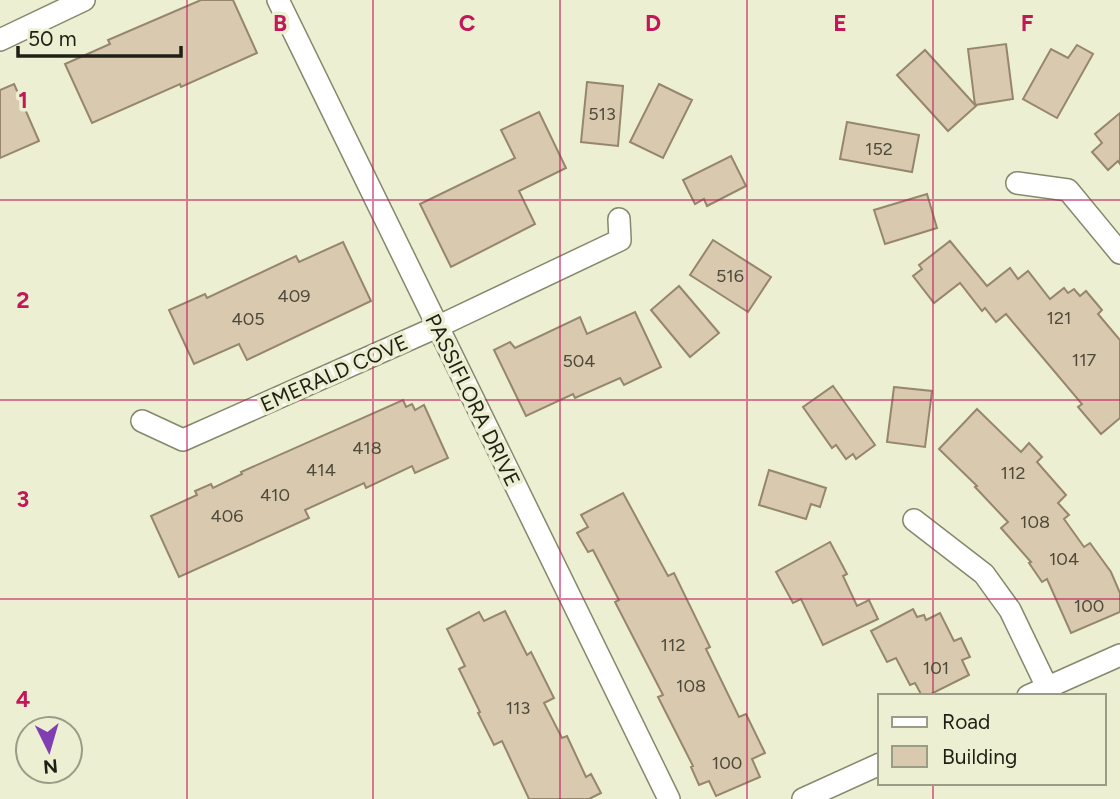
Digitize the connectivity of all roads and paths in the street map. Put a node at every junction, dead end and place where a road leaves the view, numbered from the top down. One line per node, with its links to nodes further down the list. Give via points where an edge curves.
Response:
1 (84, 0): 3 (street)
2 (278, 0): 7 (street, PASSIFLORA DRIVE)
3 (0, 40)
4 (1017, 183): 6 (street, via 1068,190)
5 (619, 219): 7 (street, EMERALD COVE, via 620,240)
6 (1120, 253)
7 (437, 327): 8 (street, EMERALD COVE, via 183,440); 13 (street, PASSIFLORA DRIVE)
8 (142, 421)
9 (914, 520): 11 (street, via 984,574 1010,610)
10 (1120, 655): 11 (street)
11 (1037, 692)
12 (878, 765): 14 (street)
13 (669, 799)
14 (803, 799)

